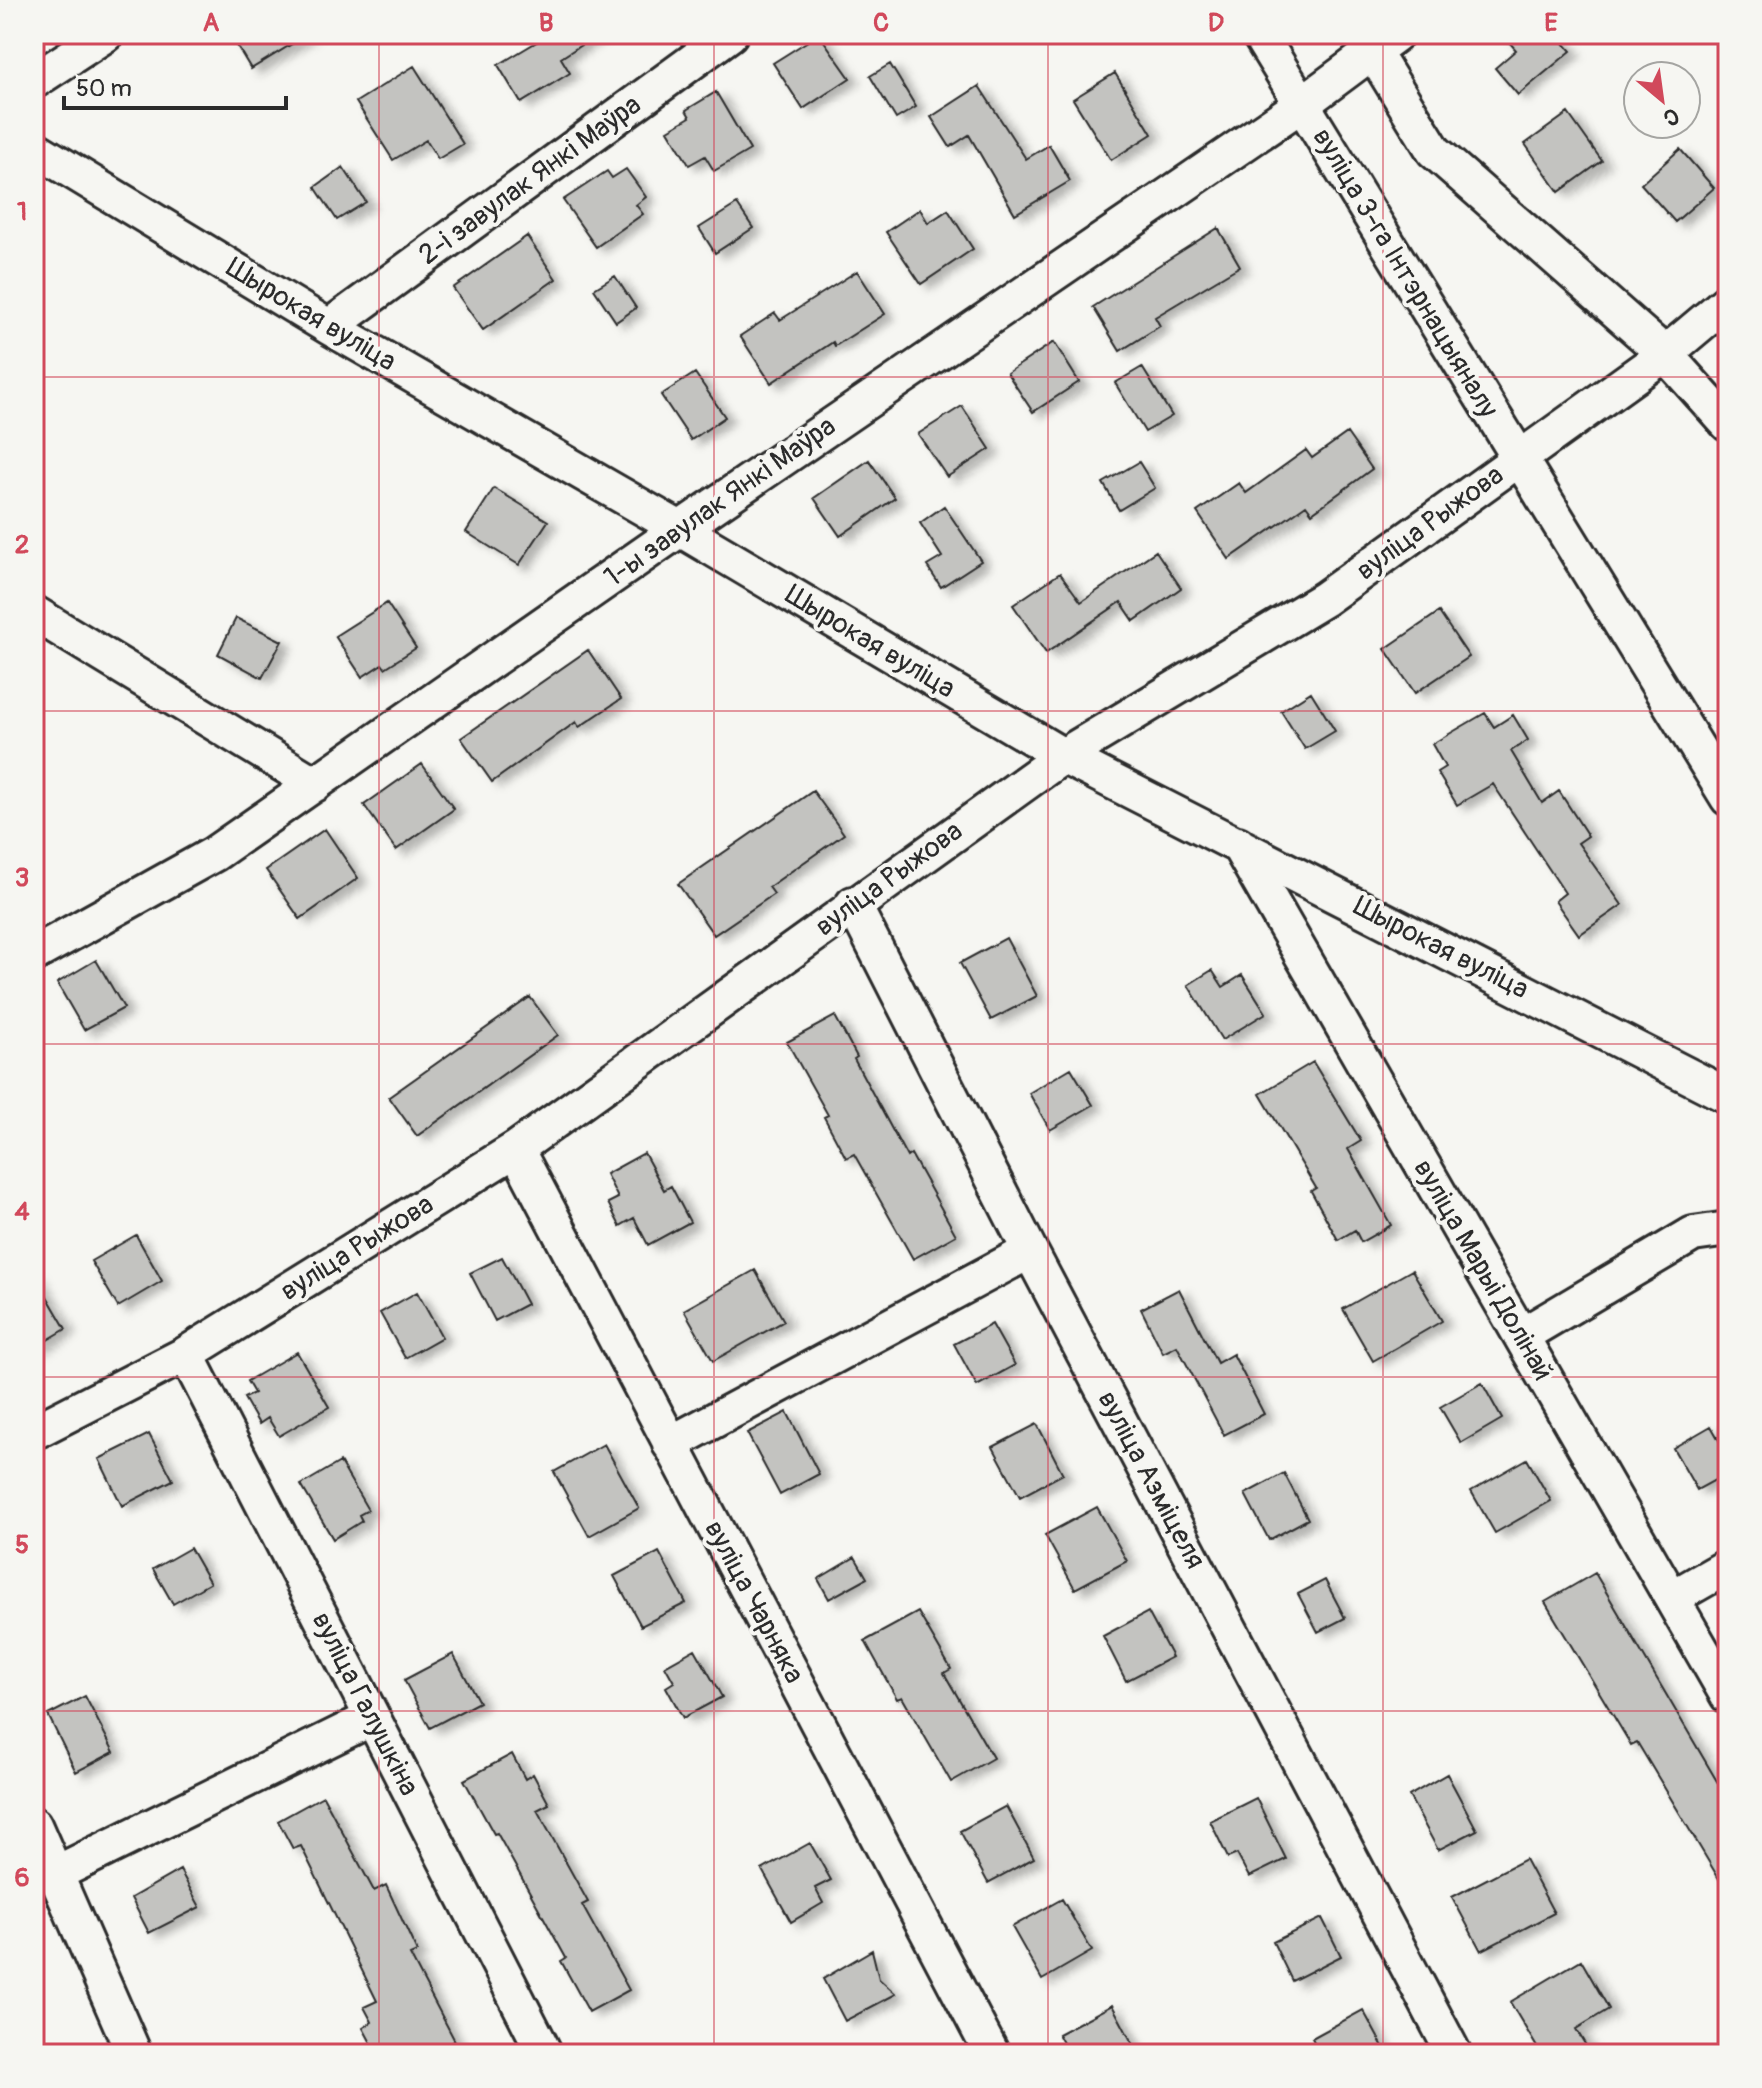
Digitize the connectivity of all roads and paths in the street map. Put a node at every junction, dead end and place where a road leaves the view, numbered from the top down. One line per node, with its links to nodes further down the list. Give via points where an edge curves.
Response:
1 (106, 34): 5 (street)
2 (730, 34): 9 (street, 2-і завулак Янкі Маўра)
3 (1259, 34): 6 (street, вуліца 3-га Інтэрнацыяналу)
4 (1377, 40): 6 (street, 1-ы завулак Янкі Маўра); 10 (street, via 1434,151)
5 (34, 81)
6 (1302, 104): 12 (street, вуліца 3-га Інтэрнацыяналу); 13 (street, 1-ы завулак Янкі Маўра)
7 (34, 148): 9 (street, Шырокая вуліца)
8 (1728, 301): 10 (street, вуліца Рыжова)
9 (329, 327): 13 (street, Шырокая вуліца)
10 (1665, 354): 11 (street); 12 (street, вуліца Рыжова)
11 (1728, 424)
12 (1518, 459): 15 (street, вуліца Рыжова, via 1324,599); 17 (street, вуліца 3-га Інтэрнацыяналу)
13 (680, 529): 15 (street, Шырокая вуліца); 16 (street, 1-ы завулак Янкі Маўра)
14 (34, 613): 16 (street)
15 (1063, 756): 18 (street, Шырокая вуліца); 19 (street, вуліца Рыжова)
16 (315, 784): 20 (street, 1-ы завулак Янкі Маўра, via 214,854)
17 (1728, 798)
18 (1238, 844): 21 (street, Шырокая вуліца); 25 (street, вуліца Марыі Долінай)
19 (853, 904): 22 (street, вуліца Рыжова); 24 (street, вуліца Азміцеля)
20 (34, 954)
21 (1728, 1096)
22 (516, 1149): 26 (street, вуліца Рыжова); 28 (street, вуліца Чарняка)
23 (1728, 1229): 25 (street, via 1693,1234)
24 (1030, 1251): 28 (street); 38 (street, вуліца Азміцеля)
25 (1521, 1336): 30 (street, вуліца Марыі Долінай)
26 (186, 1354): 27 (street, вуліца Рыжова); 32 (street, вуліца Галушкіна)
27 (34, 1432)
28 (670, 1444): 37 (street, вуліца Чарняка)
29 (1728, 1566): 30 (street)
30 (1672, 1598): 31 (street, вуліца Марыі Долінай)
31 (1728, 1696)
32 (372, 1718): 34 (street); 36 (street, вуліца Галушкіна)
33 (34, 1825): 34 (street)
34 (55, 1874): 35 (street)
35 (134, 2054)
36 (545, 2054)
37 (992, 2054)
38 (1454, 2054)

